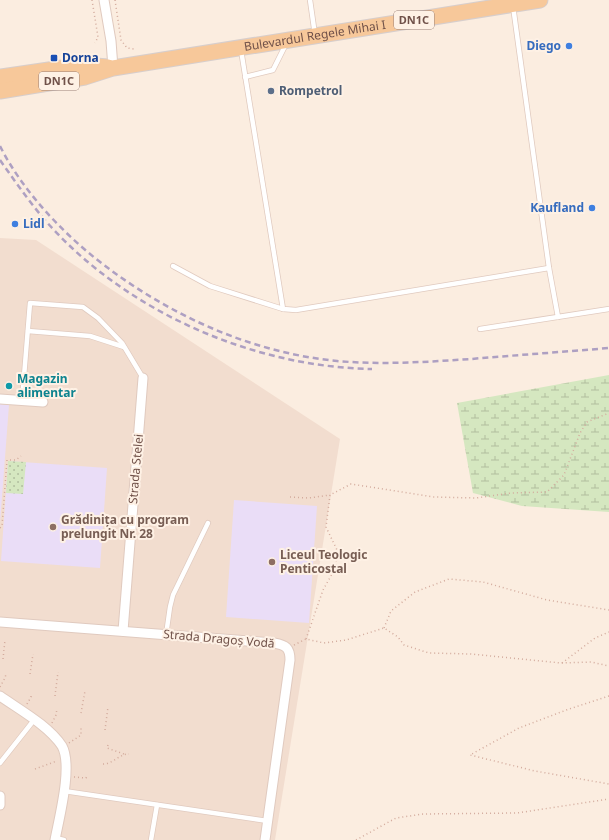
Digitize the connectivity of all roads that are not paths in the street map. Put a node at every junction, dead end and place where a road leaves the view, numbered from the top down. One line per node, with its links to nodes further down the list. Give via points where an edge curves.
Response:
1 (104, 0): 8 (street, via 111,41)
2 (310, 0): 5 (lane)
3 (540, 0): 4 (main road, Bulevardul Regele Mihai I / DN1C)
4 (513, 4): 5 (main road, Bulevardul Regele Mihai I / DN1C); 13 (lane)
5 (315, 36): 6 (main road, Bulevardul Regele Mihai I / DN1C)
6 (287, 40): 7 (main road, Bulevardul Regele Mihai I / DN1C); 10 (lane, via 273,70)
7 (240, 48): 8 (main road, Bulevardul Regele Mihai I / DN1C); 10 (lane)
8 (112, 68): 9 (main road, Bulevardul Regele Mihai I / DN1C, via 83,65); 11 (main road, Bulevardul Regele Mihai I / DN1C, via 85,77)
9 (0, 76)
10 (245, 77): 14 (lane)
11 (0, 91)
12 (174, 266): 14 (lane, via 210,286)
13 (549, 268): 14 (lane, via 296,310); 16 (lane)
14 (283, 309)
15 (609, 310): 16 (lane)
16 (558, 317): 17 (lane)
17 (480, 329)
18 (28, 331): 19 (lane, via 90,336); 19 (lane, via 30,303 78,306 98,318); 22 (lane)
19 (124, 347): 20 (lane)
20 (143, 378): 26 (street, Strada Stelei)
21 (0, 399): 22 (street)
22 (22, 401): 23 (street)
23 (43, 402)
24 (208, 523): 27 (lane, via 173,595)
25 (0, 622): 26 (street, Strada Dragoș Vodă)
26 (123, 631): 27 (street, Strada Dragoș Vodă)
27 (166, 635): 35 (street, Strada Dragoș Vodă, via 274,643 287,648 290,660)
28 (0, 696): 29 (street)
29 (34, 720): 30 (lane); 31 (street, via 48,730 62,748 66,758)
30 (0, 763)
31 (63, 791): 34 (lane); 36 (street)
32 (0, 796): 33 (street)
33 (0, 805)
34 (157, 805): 35 (lane); 37 (lane)
35 (268, 821): 38 (street, Strada Dragoș Vodă)
36 (58, 839)
37 (151, 840)
38 (265, 840)

